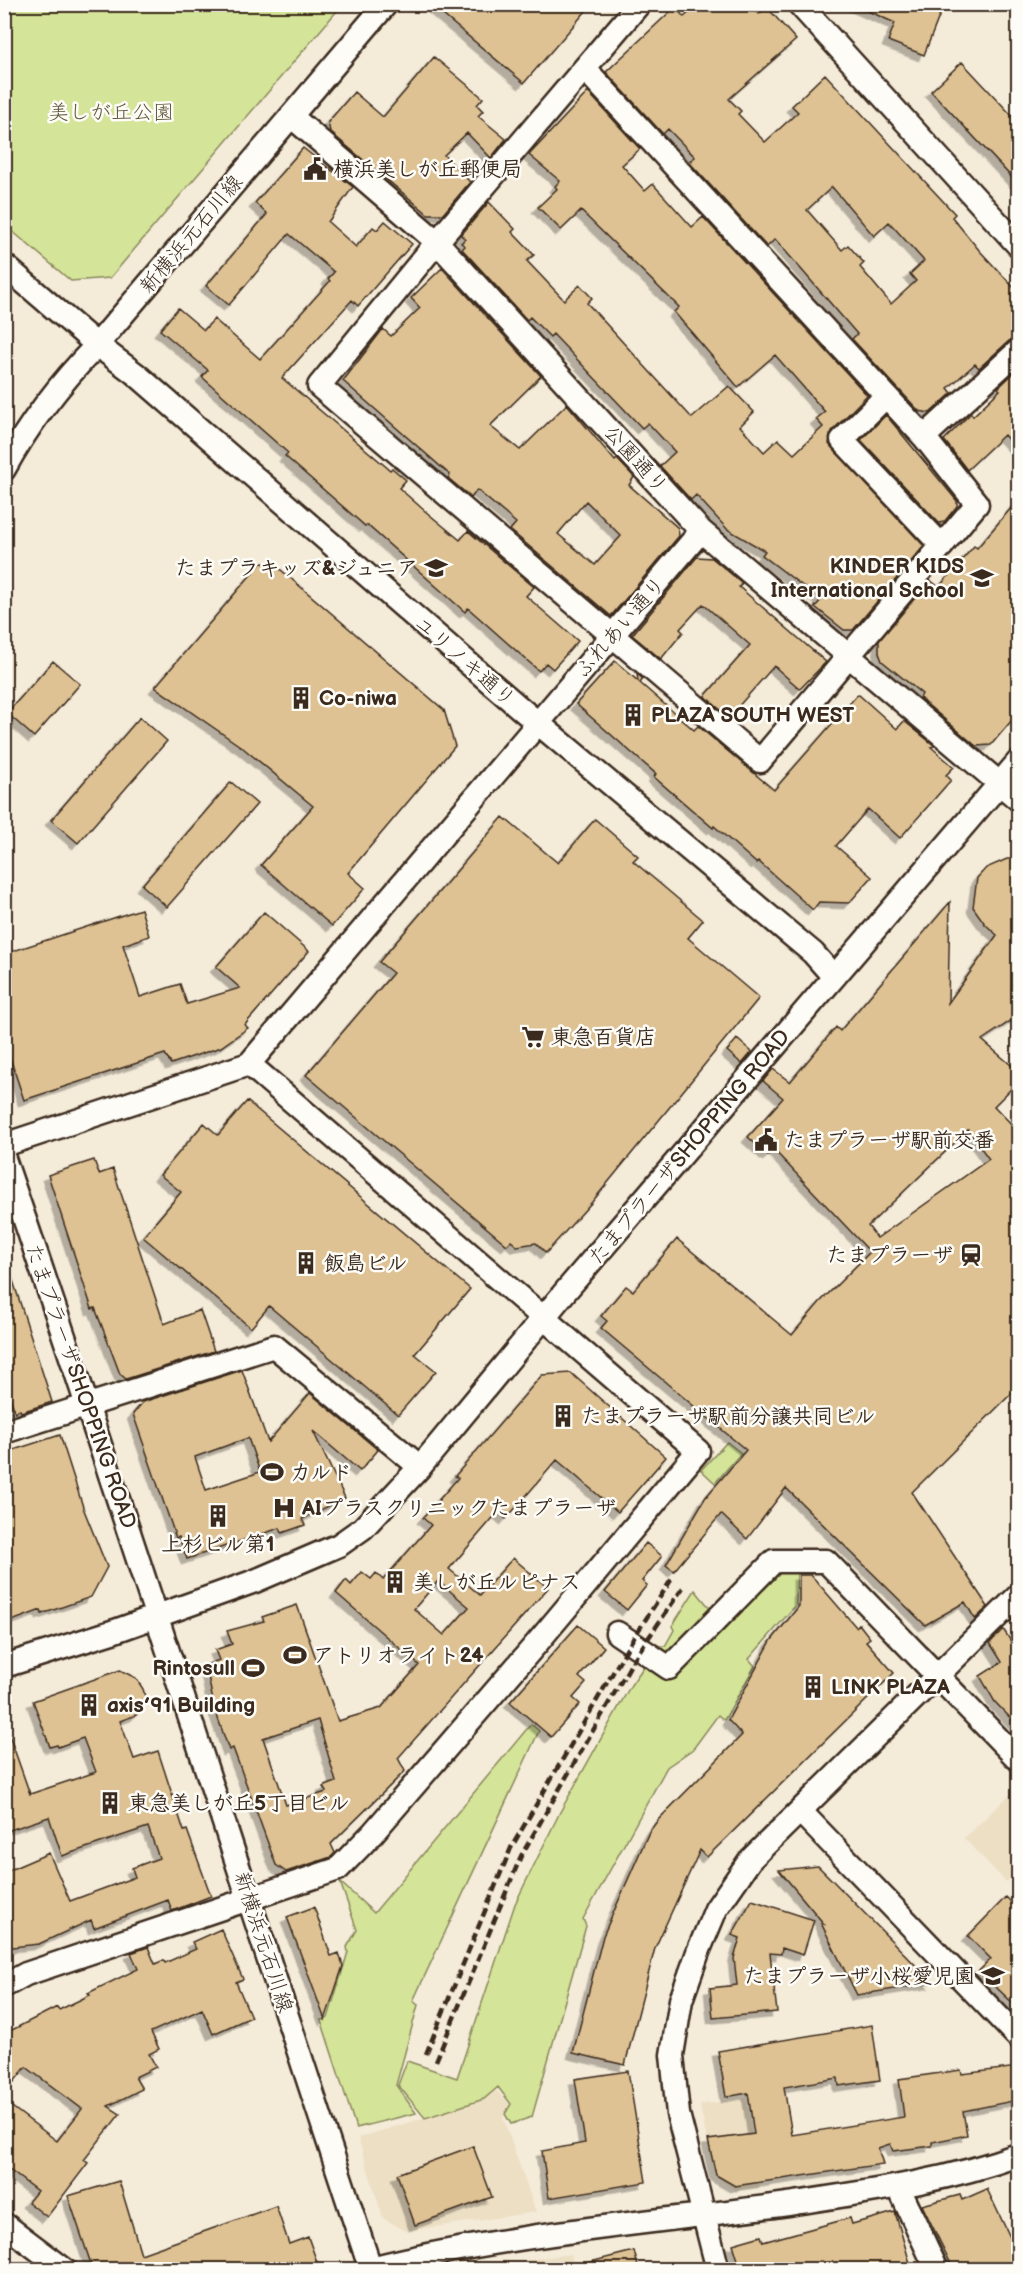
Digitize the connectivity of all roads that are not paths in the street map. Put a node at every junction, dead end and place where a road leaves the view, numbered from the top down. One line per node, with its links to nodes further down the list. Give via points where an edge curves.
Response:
1 (386, 4): 5 (street, 新横浜元石川線)
2 (639, 4): 4 (street)
3 (799, 4): 7 (street)
4 (585, 69): 6 (street); 11 (street)
5 (291, 116): 6 (street, 公園通り); 9 (street, 新横浜元石川線)
6 (436, 242): 14 (street, 公園通り); 16 (street, via 319,386)
7 (1018, 245)
8 (4, 264): 9 (street, ユリノキ通り)
9 (97, 345): 13 (street, 新横浜元石川線, via 63,379 20,439); 18 (street, ユリノキ通り, via 137,375)
10 (1018, 351): 12 (street)
11 (885, 397): 12 (street); 15 (street, via 842,440)
12 (924, 437): 15 (street, via 977,504)
13 (4, 469)
14 (701, 531): 16 (street, ふれあい通り); 17 (street, 公園通り)
15 (942, 546): 17 (street)
16 (613, 636): 17 (street, via 760,761); 18 (street, ふれあい通り)
17 (850, 654): 20 (street, 公園通り)
18 (537, 723): 22 (street, ユリノキ通り, via 813,953); 23 (street)
19 (1018, 762): 20 (street, たまプラーザSHOPPING ROAD)
20 (999, 784): 21 (street, 公園通り); 22 (street, たまプラーザSHOPPING ROAD)
21 (1018, 799)
22 (834, 977): 26 (street, たまプラーザSHOPPING ROAD)
23 (249, 1064): 24 (street); 26 (street)
24 (4, 1145)
25 (4, 1159): 27 (street, たまプラーザSHOPPING ROAD)
26 (544, 1318): 29 (street, たまプラーザSHOPPING ROAD); 37 (street, via 698,1450 521,1662 338,1869)
27 (88, 1405): 28 (street); 29 (street, via 274,1346); 31 (street, たまプラーザSHOPPING ROAD)
28 (4, 1432)
29 (420, 1467): 31 (street, たまプラーザSHOPPING ROAD, via 377,1514 339,1545 255,1581)
30 (1018, 1596): 34 (street)
31 (157, 1614): 33 (street, たまプラーザSHOPPING ROAD); 37 (street, 新横浜元石川線)
32 (617, 1633): 34 (street, via 669,1668 774,1562 826,1561)
33 (4, 1666)
34 (937, 1677): 35 (street); 36 (street)
35 (1018, 1759)
36 (800, 1811): 39 (street); 42 (street, via 750,1860 716,1909 681,2000 672,2055 678,2114)
37 (250, 1901): 38 (street, via 26,1974); 45 (street, 新横浜元石川線)
38 (4, 1986)
39 (1018, 2037)
40 (1018, 2155): 41 (street)
41 (898, 2188): 42 (street); 48 (street)
42 (703, 2216): 45 (street, via 414,2257); 47 (street)
43 (4, 2224): 44 (street)
44 (36, 2261): 46 (street)
45 (371, 2269)
46 (65, 2270)
47 (718, 2270)
48 (937, 2270)

